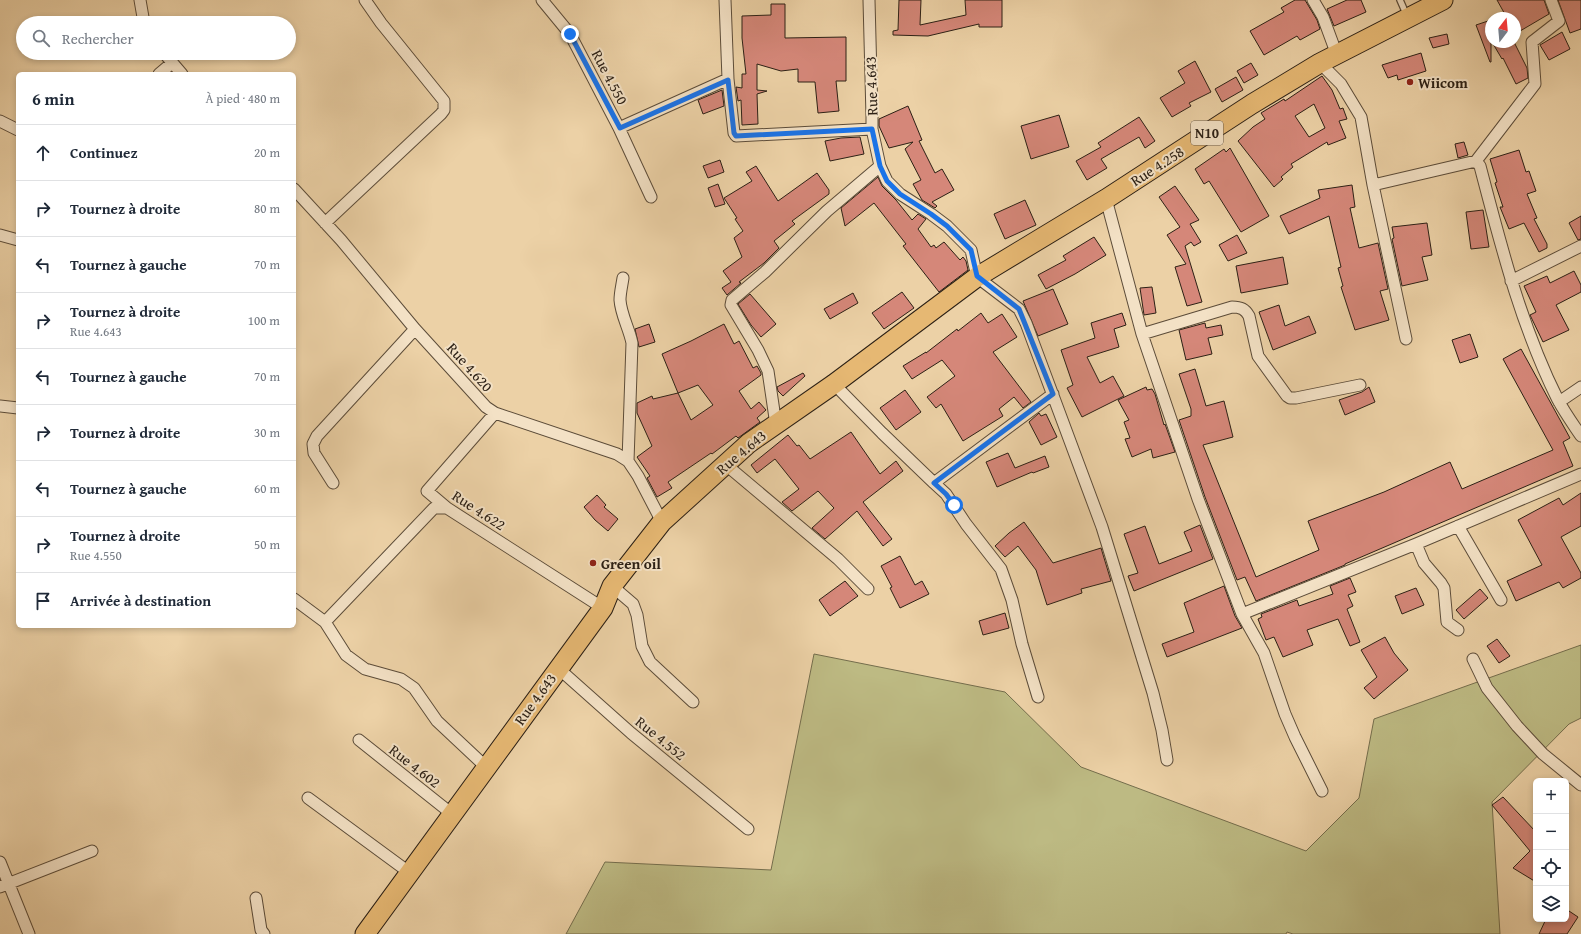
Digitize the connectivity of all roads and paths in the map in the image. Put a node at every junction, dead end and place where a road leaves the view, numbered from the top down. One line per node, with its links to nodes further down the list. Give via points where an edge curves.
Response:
1 (140, 0): 10 (street)
2 (365, 0): 29 (street, via 380,23 444,101 444,110)
3 (542, 0): 20 (street, Rue 4.550, via 570,34)
4 (725, 0): 18 (street)
5 (869, 0): 22 (street, Rue 4.643)
6 (1314, 0): 12 (street)
7 (1400, 0): 11 (lane)
8 (1443, 0): 11 (highway, Rue 4.258 / N10)
9 (1551, 0): 23 (street, via 1559,21 1532,42 1535,84)
10 (143, 16)
11 (1408, 18): 12 (highway, Rue 4.258 / N10)
12 (1337, 54): 14 (highway, Rue 4.258 / N10)
13 (169, 60): 15 (street)
14 (1320, 63): 25 (street, via 1341,84 1361,117); 28 (highway, Rue 4.258 / N10)
15 (172, 64): 16 (street); 17 (street)
16 (162, 72)
17 (180, 72)
18 (728, 80): 20 (street); 22 (street, via 736,136)
19 (0, 121): 21 (street)
20 (620, 128): 27 (street, Rue 4.550)
21 (16, 129)
22 (872, 129): 24 (street, Rue 4.643)
23 (1476, 161): 25 (street); 35 (street)
24 (880, 166): 33 (street, Rue 4.643, via 887,181 900,194 947,226 971,250); 47 (street, via 826,211 765,272 732,300 731,305 768,371)
25 (1373, 185): 38 (street)
26 (296, 191): 29 (street, Rue 4.620)
27 (651, 197)
28 (1106, 199): 33 (highway, Rue 4.258 / N10); 37 (street)
29 (326, 223): 36 (street, Rue 4.620)
30 (0, 235): 31 (street)
31 (16, 239)
32 (1581, 246): 35 (street)
33 (977, 276): 39 (highway, Rue 4.643 / N10); 42 (street, via 1019,309)
34 (623, 278): 49 (street, via 620,299 632,343)
35 (1511, 281): 43 (street)
36 (415, 329): 46 (street, Rue 4.620); 52 (street, via 312,444 314,453)
37 (1142, 334): 40 (street, via 1239,307 1249,316 1258,356 1286,396 1296,398); 63 (street, via 1198,499)
38 (1406, 339)
39 (834, 384): 47 (highway, Rue 4.643 / N10); 53 (street)
40 (1360, 385)
41 (1581, 388): 43 (street)
42 (1053, 394): 53 (street); 71 (street, via 1102,527 1152,693)
43 (1559, 402): 48 (street)
44 (0, 406): 45 (street)
45 (16, 408)
46 (495, 413): 49 (street, Rue 4.620, via 617,454); 54 (street, Rue 4.622, via 427,491)
47 (776, 424): 50 (highway, Rue 4.643 / N10)
48 (1581, 436)
49 (628, 461): 55 (street, Rue 4.620)
50 (725, 464): 55 (highway, Rue 4.643 / N10); 59 (street, via 838,560)
51 (1581, 474): 56 (street)
52 (334, 482)
53 (934, 483): 68 (street, via 946,494 1001,569 1012,600)
54 (447, 508): 62 (street, Rue 4.622); 64 (street, via 434,508)
55 (662, 522): 58 (highway, Rue 4.643 / N10)
56 (1458, 526): 57 (street); 61 (street)
57 (1416, 544): 63 (street); 65 (street, via 1424,563 1442,583 1448,622)
58 (612, 586): 62 (highway, Rue 4.643 / N10); 69 (street, via 633,604 642,646 650,662)
59 (868, 589)
60 (296, 600): 64 (street)
61 (1501, 600)
62 (603, 608): 67 (highway, Rue 4.643 / N10)
63 (1242, 614): 74 (street, via 1264,653 1284,714)
64 (325, 622): 72 (street, via 346,655 365,669 401,679 414,688 437,720)
65 (1458, 630)
66 (1472, 659): 73 (street, via 1487,688 1517,726 1543,754)
67 (558, 668): 72 (highway, Rue 4.643 / N10); 77 (street, Rue 4.552, via 631,733)
68 (1038, 698)
69 (693, 702)
70 (359, 740): 76 (street, Rue 4.602)
71 (1167, 760)
72 (486, 767): 76 (highway, Rue 4.643 / N10)
73 (1581, 785)
74 (1322, 791)
75 (308, 798): 80 (street)
76 (452, 814): 80 (highway, Rue 4.643 / N10)
77 (748, 828)
78 (92, 851): 81 (street)
79 (0, 862): 81 (street)
80 (410, 872): 85 (highway, Rue 4.643 / N10)
81 (4, 886): 83 (street)
82 (256, 898): 84 (street, via 261,930)
83 (29, 934)
84 (264, 934)
85 (365, 934)

